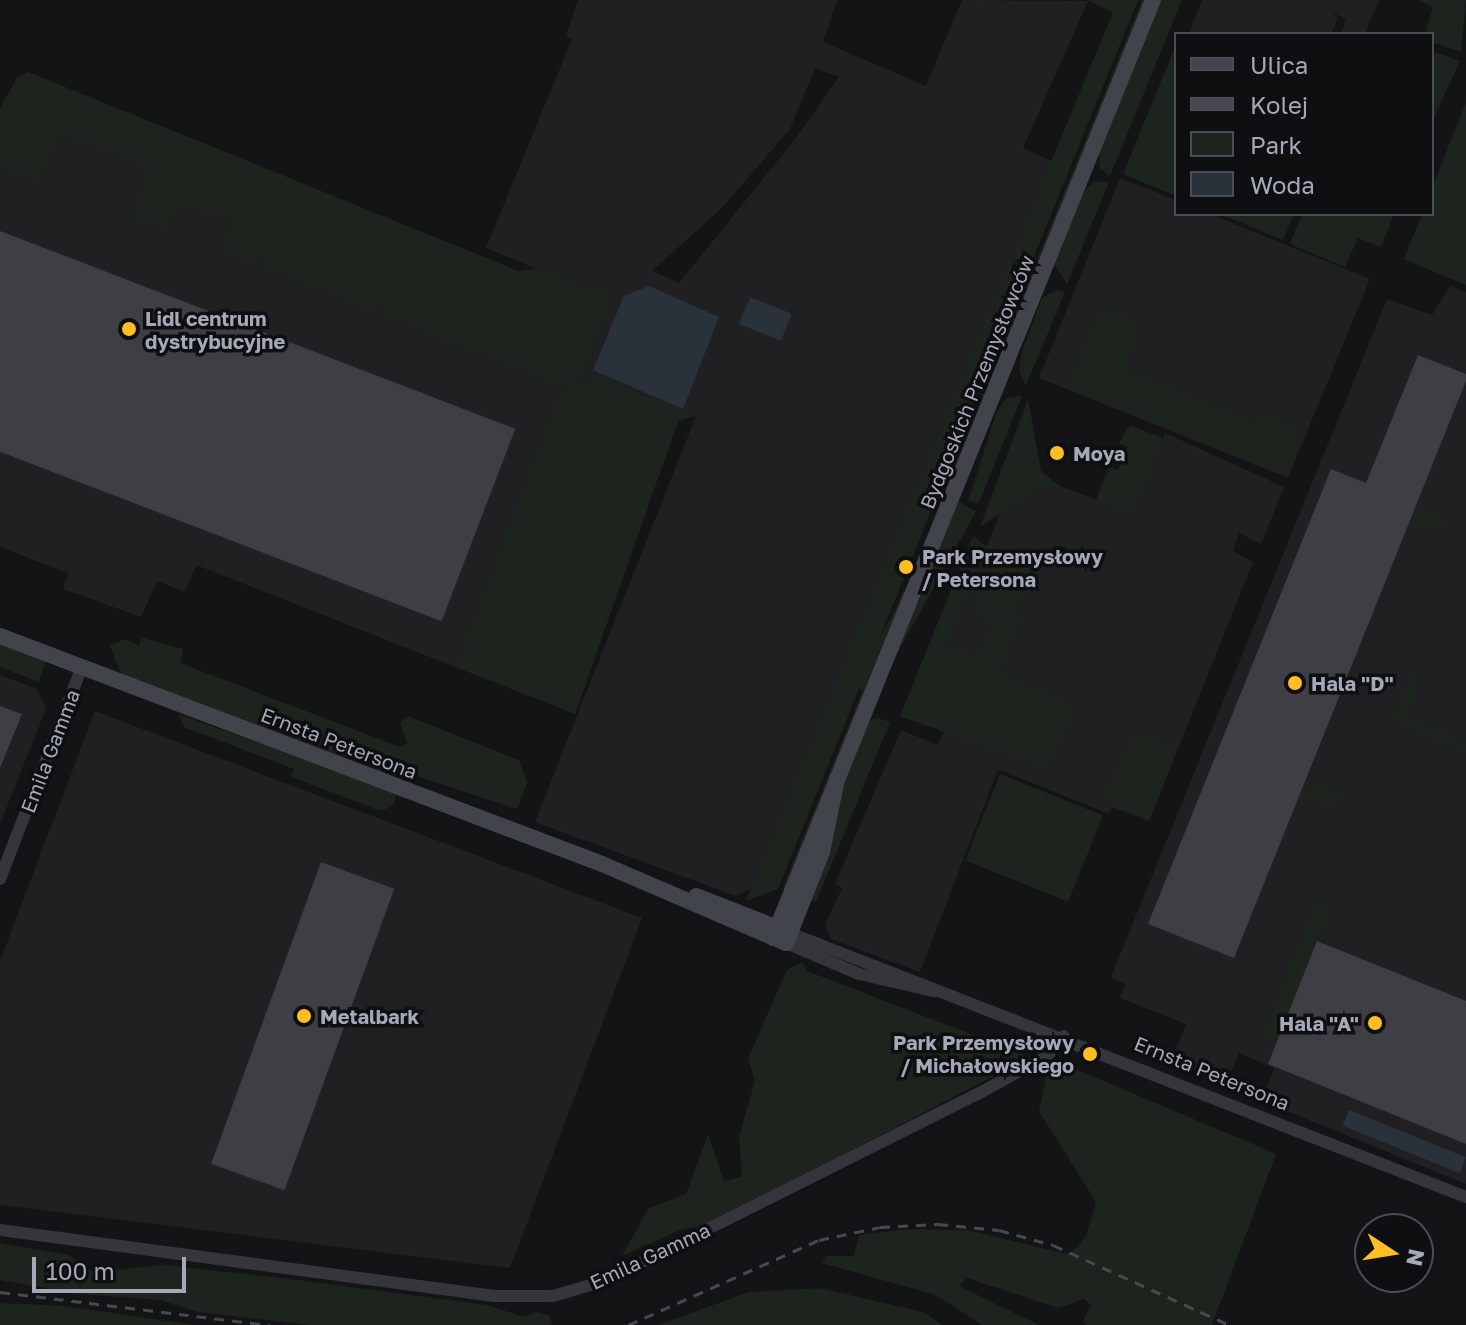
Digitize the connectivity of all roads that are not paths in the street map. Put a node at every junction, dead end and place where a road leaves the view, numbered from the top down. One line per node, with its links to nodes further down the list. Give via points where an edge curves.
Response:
1 (1153, 0): 5 (street, Bydgoskich Przemysłowców, via 837,779)
2 (0, 636): 3 (street, Ernsta Petersona)
3 (82, 667): 4 (street, Emila Gamma); 5 (street, Ernsta Petersona)
4 (0, 879)
5 (782, 935): 6 (street, Ernsta Petersona)
6 (1064, 1036): 7 (street, Ernsta Petersona); 8 (street, Emila Gamma, via 1047,1056 965,1101 604,1281 553,1296 493,1296)
7 (1466, 1197)
8 (0, 1230)

